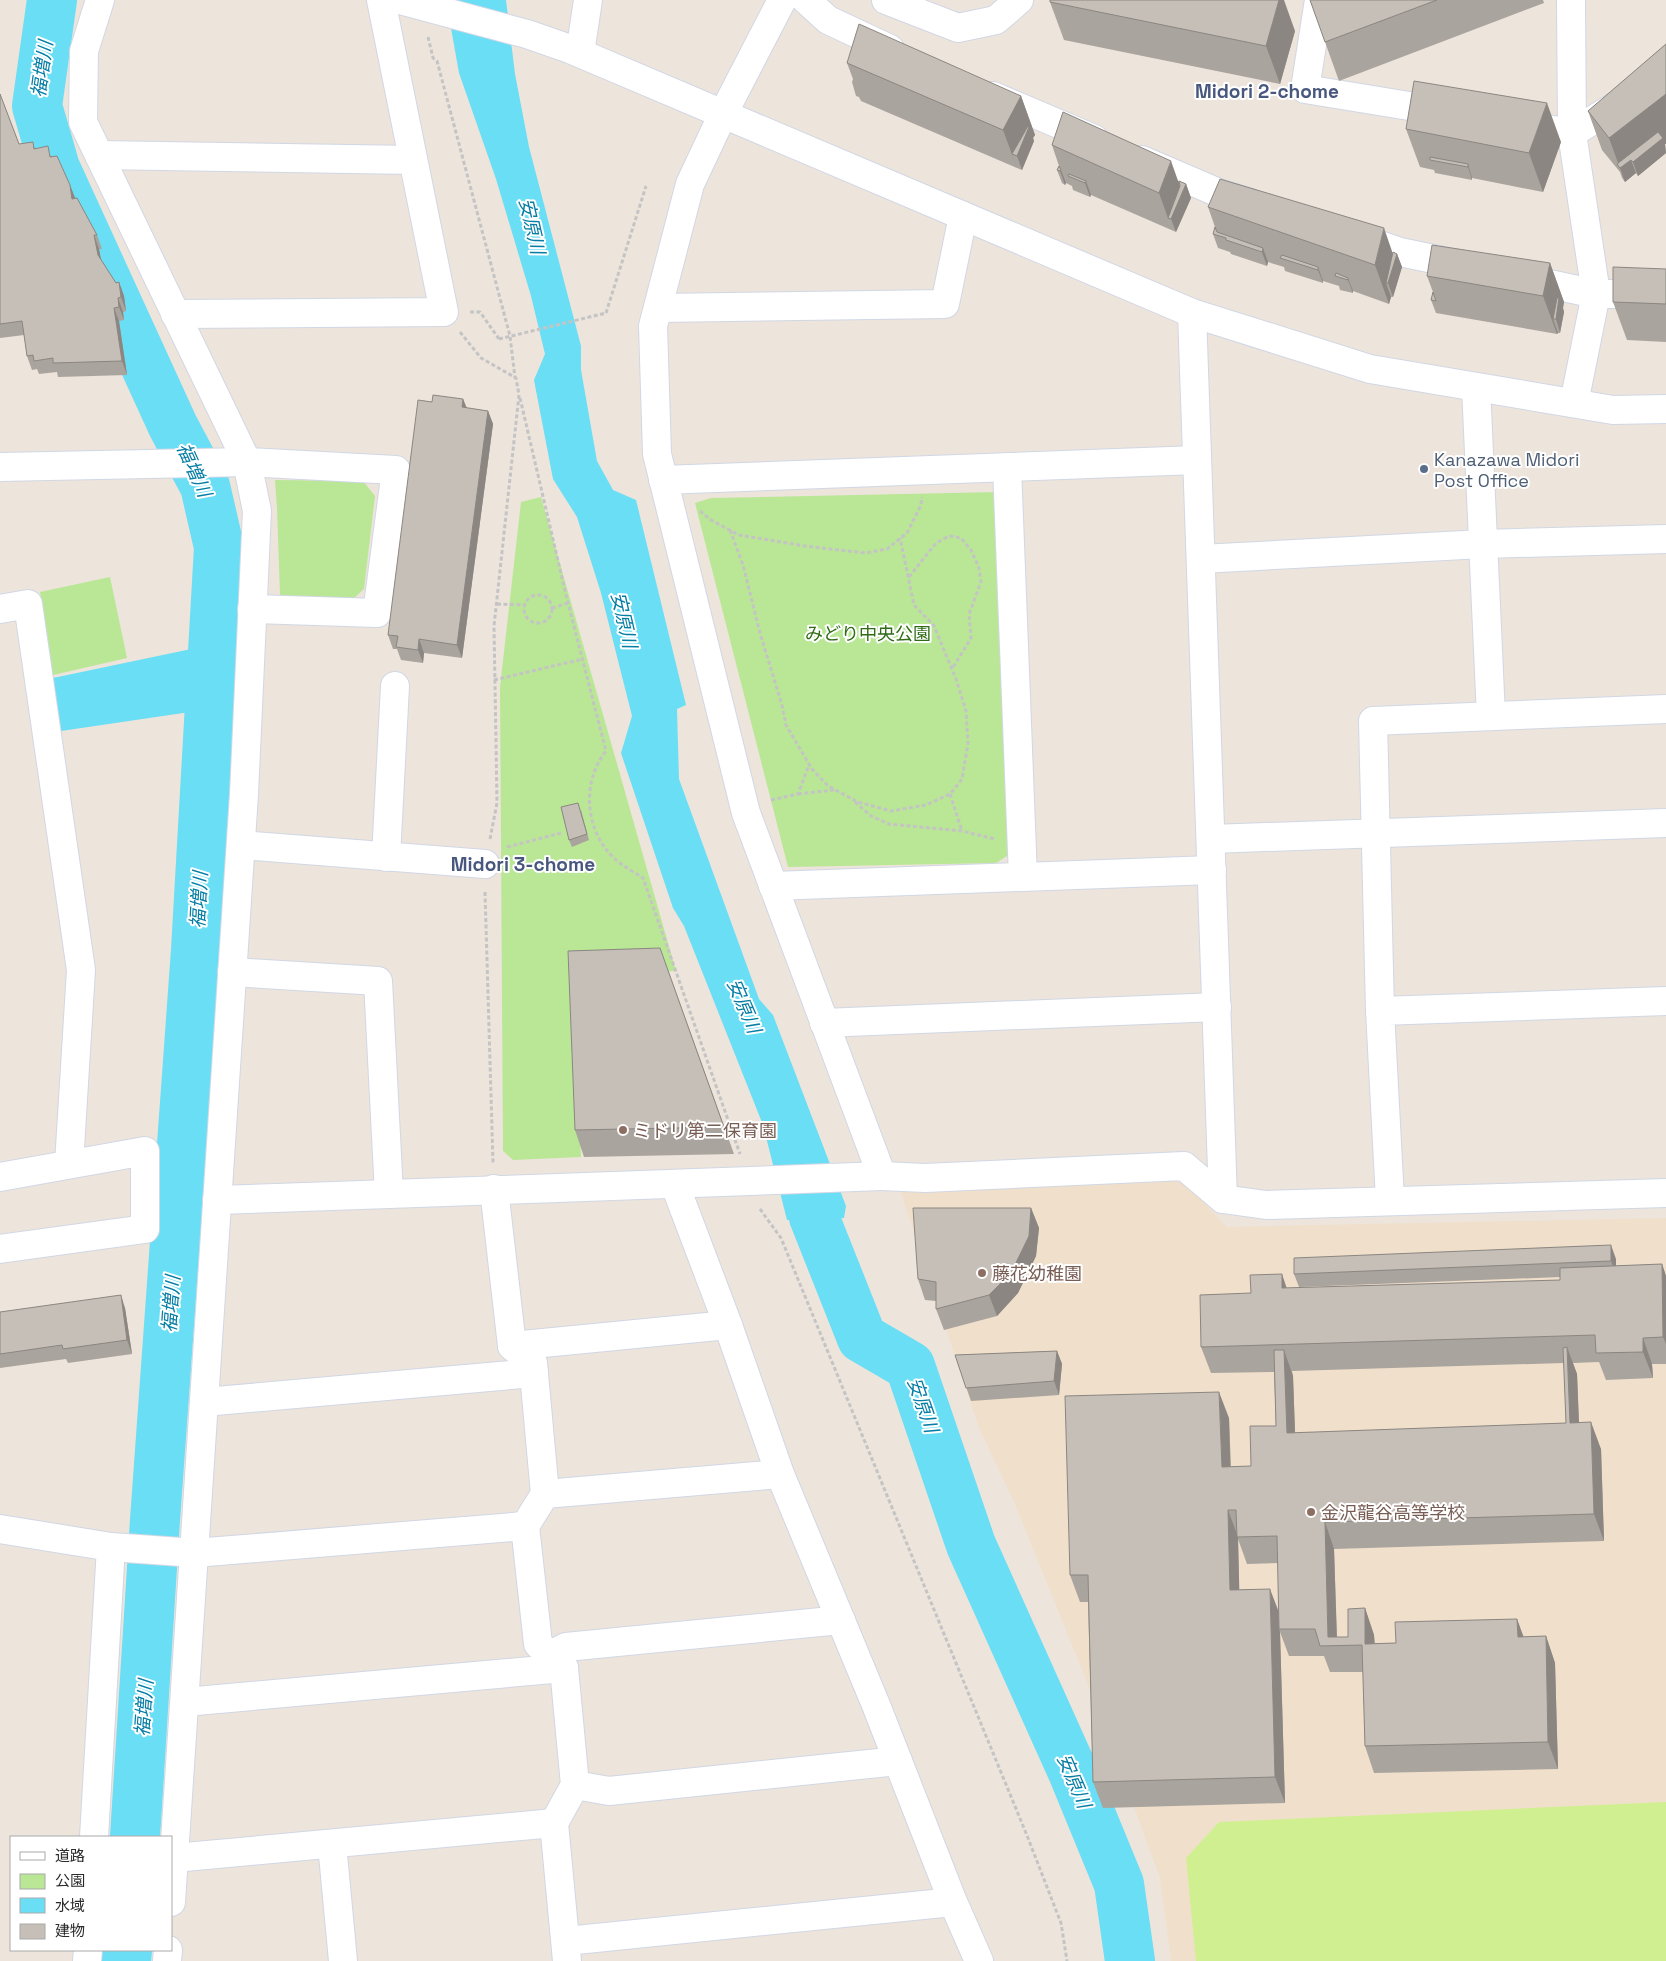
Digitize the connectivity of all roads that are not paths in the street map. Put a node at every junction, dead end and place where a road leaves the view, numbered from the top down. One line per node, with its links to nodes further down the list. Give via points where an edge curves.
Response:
1 (100, 0): 19 (street, via 84,52 83,122)
2 (381, 0): 20 (street)
3 (588, 0): 11 (street)
4 (782, 0): 15 (street)
5 (806, 0): 12 (street, via 828,20)
6 (886, 0): 7 (street, via 958,28 996,20)
7 (1019, 0)
8 (1319, 0): 16 (street, via 1304,89)
9 (1571, 0): 18 (street)
10 (417, 5): 11 (street, via 527,34)
11 (580, 53): 15 (street)
12 (910, 58)
13 (1666, 75): 18 (street)
14 (974, 87): 21 (street, via 1219,192)
15 (723, 114): 22 (street); 26 (street, via 690,184)
16 (1467, 116)
17 (1495, 120): 18 (street)
18 (1572, 133): 24 (street)
19 (99, 155): 20 (street); 28 (street)
20 (413, 160): 28 (street, via 444,312)
21 (1273, 210)
22 (963, 216): 26 (street, via 945,304); 27 (street)
23 (1337, 231): 24 (street, via 1400,252)
24 (1596, 294): 25 (street); 30 (street)
25 (1666, 294)
26 (658, 308): 36 (street, via 653,326 657,454)
27 (1192, 313): 29 (street, via 1370,369); 32 (street)
28 (175, 314): 33 (street)
29 (1476, 387): 30 (street); 38 (street)
30 (1574, 403): 31 (street, via 1613,410)
31 (1666, 409)
32 (1197, 460): 35 (street); 39 (street)
33 (235, 463): 34 (street); 41 (street, via 257,511); 41 (street, via 396,470 377,613)
34 (0, 467)
35 (1007, 467): 36 (street); 52 (street)
36 (663, 480): 53 (street, via 744,806)
37 (1666, 539): 38 (street)
38 (1483, 544): 39 (street); 44 (street)
39 (1201, 559): 47 (street)
40 (0, 609): 59 (street, via 28,604 81,970)
41 (252, 609): 48 (street)
42 (395, 686): 49 (street)
43 (1666, 708): 44 (street)
44 (1491, 716): 46 (street, via 1373,721)
45 (1666, 822): 46 (street)
46 (1376, 833): 47 (street); 57 (street)
47 (1211, 839): 51 (street)
48 (241, 846): 49 (street); 54 (street)
49 (386, 857): 50 (street)
50 (486, 858)
51 (1212, 870): 52 (street); 56 (street)
52 (1023, 877): 53 (street)
53 (773, 886): 58 (street)
54 (232, 972): 65 (street, via 378,981); 67 (street)
55 (1666, 1001): 57 (street)
56 (1217, 1007): 58 (street); 66 (street)
57 (1380, 1011): 68 (street)
58 (824, 1023): 60 (street)
59 (69, 1164): 61 (street); 69 (street, via 145,1151 145,1229)
60 (870, 1176): 62 (street); 66 (street, via 925,1178 1184,1166)
61 (0, 1177)
62 (675, 1185): 63 (street); 70 (street)
63 (494, 1189): 65 (street); 71 (street)
64 (1666, 1193): 68 (street)
65 (389, 1194): 67 (street)
66 (1223, 1198): 68 (street, via 1266,1205)
67 (217, 1200): 73 (street)
68 (1390, 1200)
69 (0, 1249)
70 (728, 1325): 71 (street); 74 (street)
71 (512, 1346): 72 (street, via 532,1363)
72 (534, 1374): 73 (street); 75 (street)
73 (204, 1402): 79 (street)
74 (780, 1474): 75 (street); 80 (street)
75 (546, 1494): 76 (street)
76 (525, 1526): 79 (street); 81 (street, via 538,1644)
77 (0, 1529): 78 (street)
78 (120, 1547): 79 (street); 86 (street)
79 (185, 1552): 82 (street)
80 (841, 1620): 81 (street, via 566,1647); 83 (street)
81 (557, 1661): 82 (street); 84 (street)
82 (185, 1702): 88 (street)
83 (898, 1761): 84 (street, via 609,1791); 90 (street)
84 (575, 1785): 85 (street)
85 (554, 1823): 87 (street); 91 (street)
86 (94, 1836)
87 (332, 1844): 88 (street); 92 (street)
88 (174, 1858): 89 (street)
89 (172, 1887)
90 (953, 1902): 91 (street); 93 (street)
91 (566, 1951)
92 (343, 1961)
93 (979, 1961)

